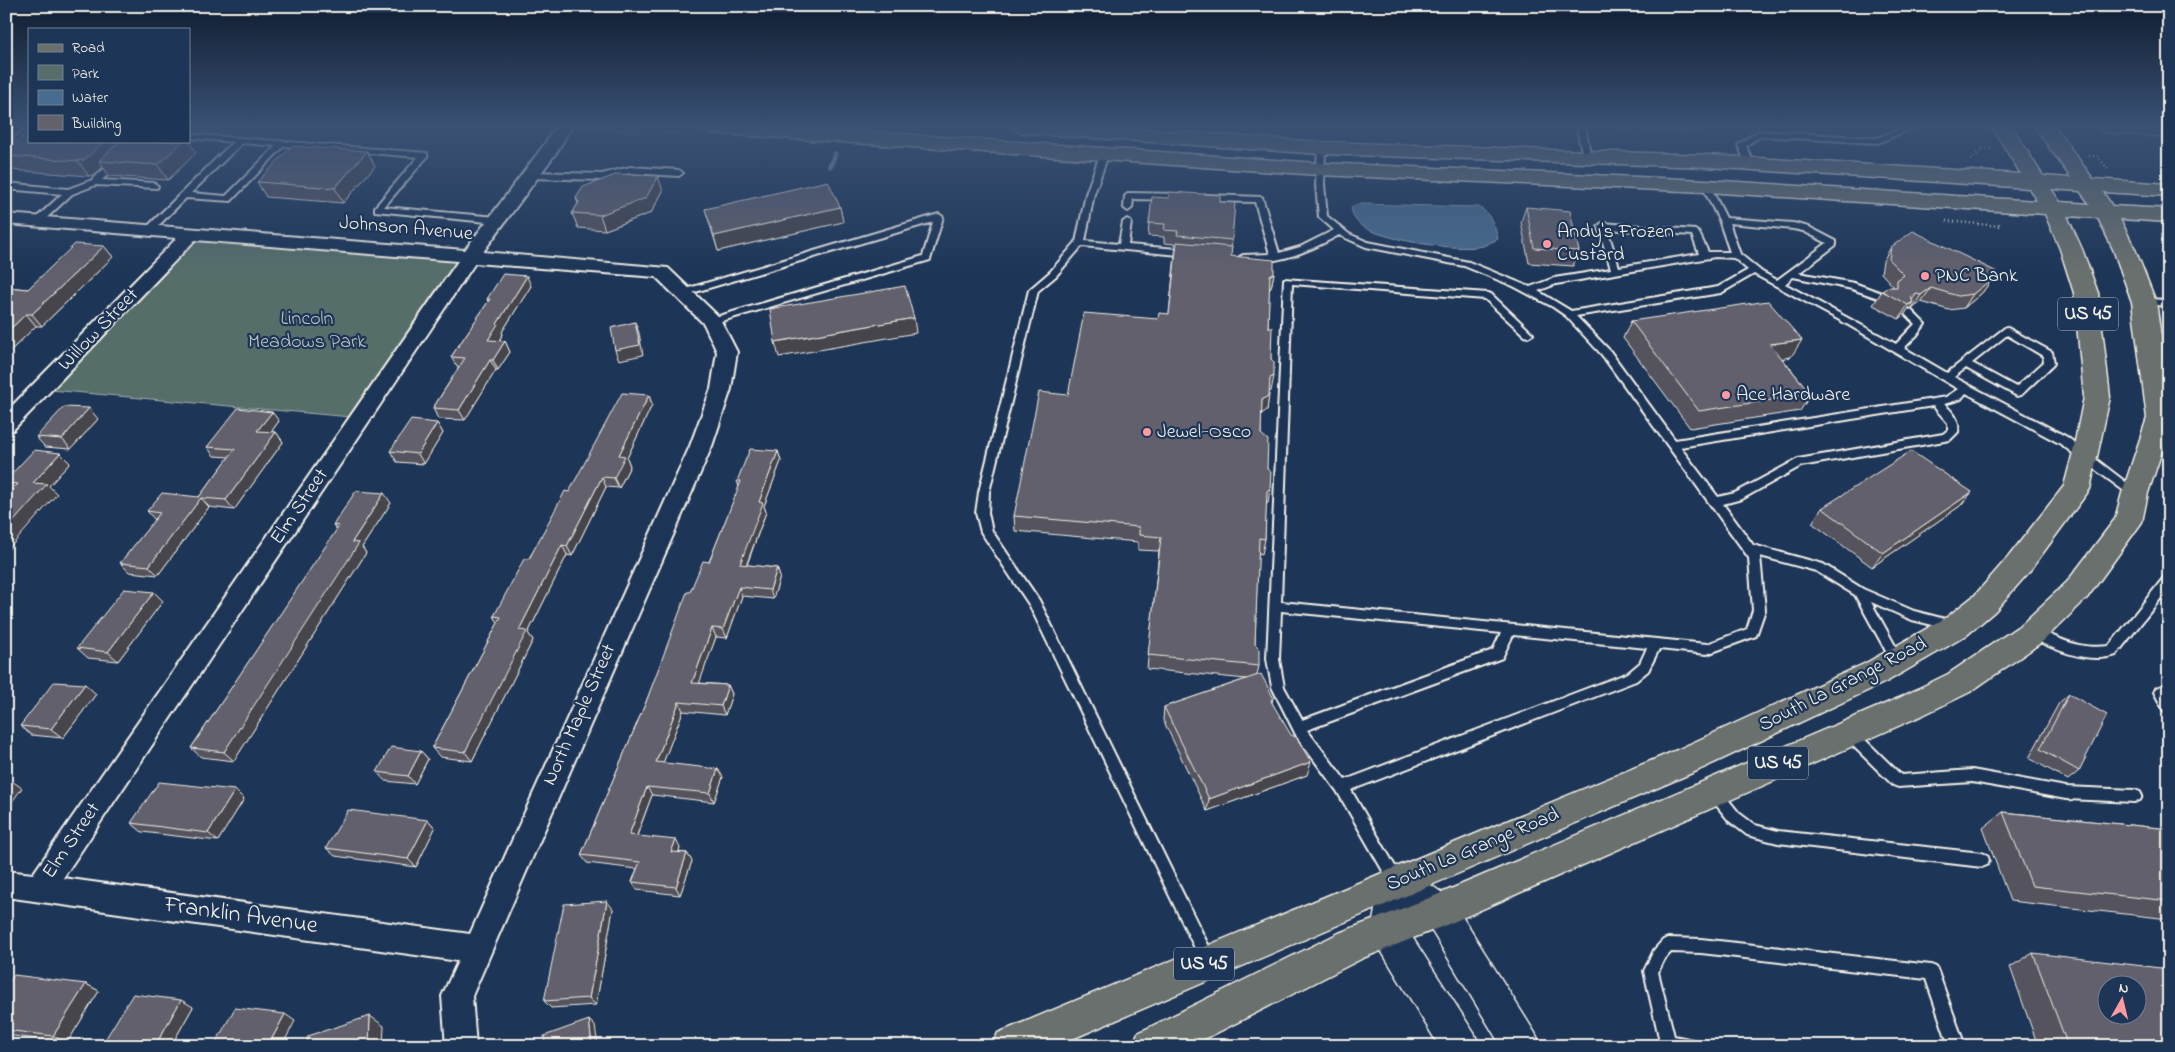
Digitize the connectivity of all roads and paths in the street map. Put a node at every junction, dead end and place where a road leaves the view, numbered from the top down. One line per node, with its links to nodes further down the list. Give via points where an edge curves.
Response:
1 (101, 176): 15 (lane)
2 (203, 176): 22 (lane)
3 (250, 176): 22 (lane, via 228,199)
4 (406, 176): 28 (lane, via 378,209)
5 (529, 176): 28 (street, Elm Street)
6 (569, 176): 7 (lane)
7 (606, 176)
8 (1096, 176): 35 (lane)
9 (1321, 176): 33 (lane, via 1323,217)
10 (1569, 176): 19 (main road)
11 (1953, 176): 14 (main road)
12 (2033, 176): 14 (main road, South La Grange Road / US 45)
13 (2082, 176): 16 (main road, South La Grange Road / US 45)
14 (2036, 181): 16 (main road); 24 (main road, South La Grange Road / US 45)
15 (95, 182): 18 (lane); 21 (lane)
16 (2088, 184): 20 (main road); 25 (main road, South La Grange Road / US 45)
17 (6, 186): 21 (lane)
18 (154, 186)
19 (1706, 186): 24 (main road); 29 (lane)
20 (2169, 190)
21 (69, 192): 30 (lane)
22 (184, 195): 32 (lane)
23 (1128, 208): 41 (lane, via 1129,196 1259,199)
24 (2053, 209): 25 (main road); 65 (main road, South La Grange Road / US 45, via 2086,293 2097,397)
25 (2106, 212): 26 (main road); 50 (main road, South La Grange Road / US 45)
26 (2169, 216)
27 (6, 219): 30 (street, Johnson Avenue)
28 (498, 220): 40 (street, Elm Street)
29 (1723, 220): 38 (lane); 45 (lane, via 1793,226 1833,243)
30 (37, 222): 32 (street, Johnson Avenue)
31 (1127, 222): 36 (lane)
32 (148, 231): 34 (street, Johnson Avenue)
33 (1338, 231): 41 (lane, via 1304,250); 47 (lane, via 1366,244 1466,264)
34 (191, 234): 40 (street, Johnson Avenue); 63 (street, Willow Street)
35 (1080, 243): 36 (lane); 91 (lane, via 1034,290 984,492 982,513 987,532 1035,603)
36 (1123, 246): 37 (lane)
37 (1198, 254)
38 (1736, 255): 39 (lane); 43 (lane)
39 (1705, 256): 44 (lane); 44 (lane, via 1695,233 1602,226)
40 (470, 257): 48 (street, Johnson Avenue, via 661,272); 87 (street, Elm Street)
41 (1276, 257): 42 (lane)
42 (1235, 258)
43 (1754, 270): 46 (lane); 53 (lane, via 1721,290)
44 (1616, 271): 47 (lane, via 1554,281)
45 (1791, 274): 46 (lane); 49 (lane, via 1854,286)
46 (1778, 284): 56 (lane)
47 (1530, 291): 53 (lane)
48 (682, 293): 54 (street, Johnson Avenue); 54 (lane, via 939,217 926,258)
49 (1884, 297)
50 (2144, 302): 51 (lane); 62 (main road, South La Grange Road / US 45)
51 (2169, 303)
52 (1908, 312): 56 (lane, via 1920,324)
53 (1569, 314): 64 (lane, via 1606,353)
54 (712, 321): 60 (street, Johnson Avenue, via 727,352)
55 (1528, 334): 71 (lane, via 1488,296 1287,281)
56 (1897, 349): 58 (lane)
57 (1965, 363): 57 (lane, via 2006,330 2048,354 2049,363 2017,392); 58 (lane)
58 (1947, 378): 59 (lane)
59 (1965, 388): 61 (lane, via 1957,396); 65 (lane, via 2063,440)
60 (721, 389): 90 (street, North Maple Street, via 701,446)
61 (1935, 402): 64 (lane); 67 (lane, via 1953,419 1953,432 1946,437 1798,463 1738,496)
62 (2164, 421): 66 (main road, South La Grange Road / US 45)
63 (6, 425)
64 (1674, 444): 67 (lane)
65 (2086, 456): 66 (lane); 72 (main road, South La Grange Road / US 45, via 2077,489 1985,603)
66 (2135, 493): 74 (main road, South La Grange Road / US 45, via 2128,522 2077,590)
67 (1716, 502): 68 (lane)
68 (1750, 549): 70 (lane, via 1818,567); 75 (lane, via 1755,557 1759,610 1752,632 1707,649)
69 (2169, 579): 74 (lane, via 2112,651 2078,652)
70 (1859, 592): 72 (lane, via 1912,615); 76 (lane)
71 (1275, 606): 73 (lane); 79 (lane, via 1273,659 1278,687)
72 (1957, 626): 76 (main road, South La Grange Road / US 45)
73 (1509, 629): 75 (lane); 79 (lane, via 1498,654)
74 (2032, 633): 80 (main road, South La Grange Road / US 45, via 1958,683)
75 (1655, 644): 81 (lane, via 1644,668 1632,676)
76 (1897, 660): 85 (main road, South La Grange Road / US 45, via 1688,760)
77 (2169, 688): 78 (lane, via 2160,692)
78 (2169, 709)
79 (1299, 727): 81 (lane)
80 (1848, 733): 82 (main road, South La Grange Road / US 45); 83 (lane, via 1898,780 1972,776 2066,793)
81 (1342, 787): 85 (lane)
82 (1713, 791): 84 (lane, via 1734,817 1752,831 1778,837); 88 (main road, South La Grange Road / US 45)
83 (2135, 796)
84 (1982, 860)
85 (1396, 882): 88 (street); 89 (street); 91 (main road, South La Grange Road / US 45)
86 (6, 884): 87 (street, Franklin Avenue)
87 (40, 888): 90 (street, Franklin Avenue)
88 (1439, 911): 89 (main road, South La Grange Road / US 45); 97 (street)
89 (1389, 932): 95 (main road, South La Grange Road / US 45, via 1352,945); 96 (street)
90 (476, 949): 93 (street, North Maple Street, via 457,996)
91 (1209, 962): 94 (main road, South La Grange Road / US 45)
92 (1669, 1044): 98 (lane); 99 (lane, via 1651,971 1668,945 1931,972)
93 (461, 1046)
94 (1011, 1046)
95 (1151, 1046)
96 (1461, 1046)
97 (1522, 1046)
98 (1693, 1046)
99 (1957, 1046)

